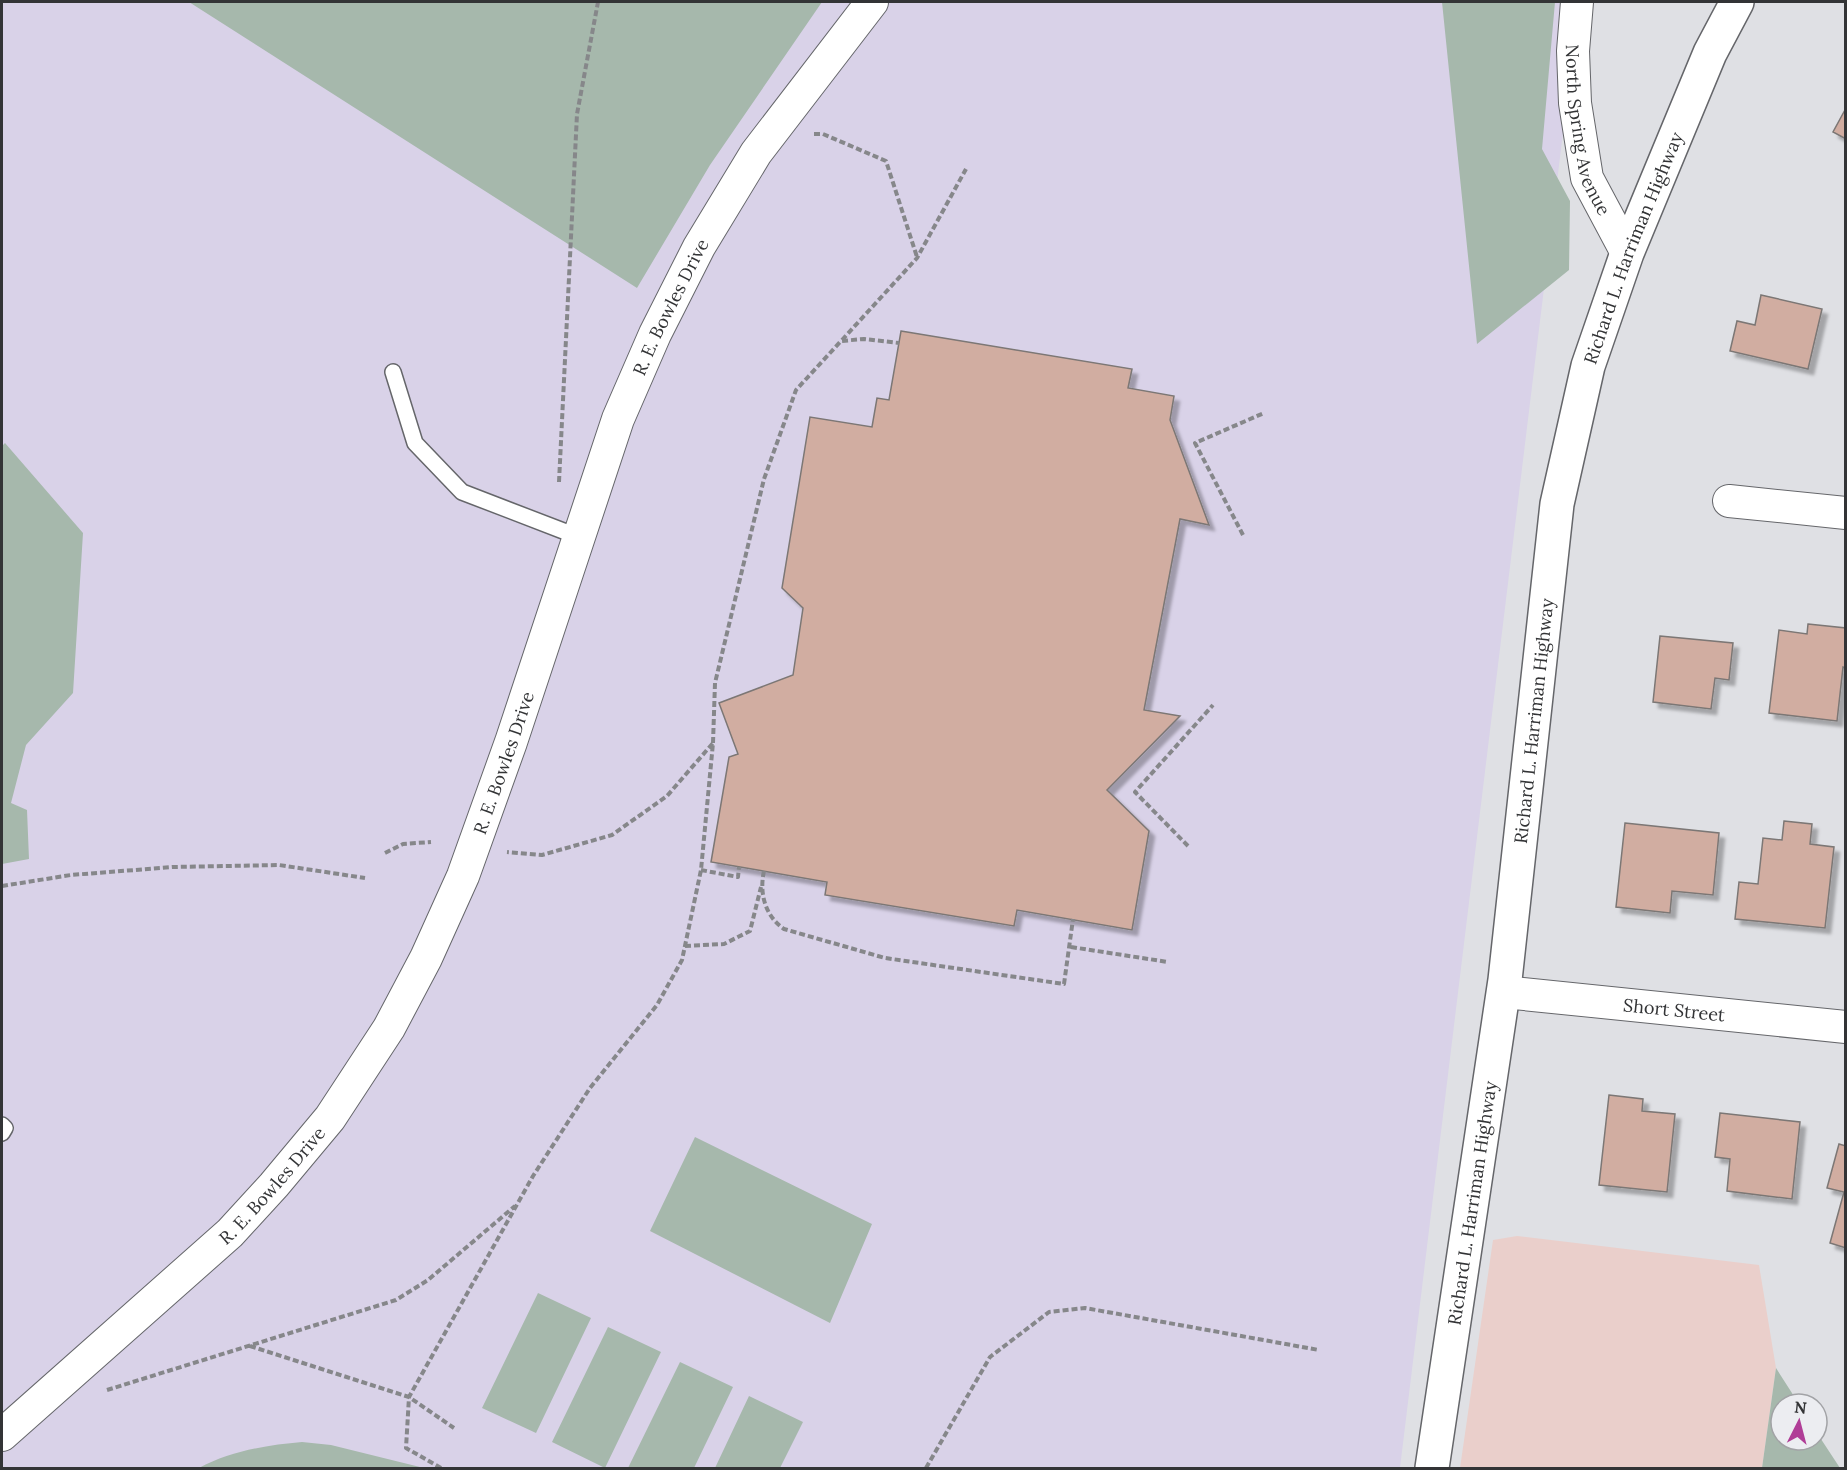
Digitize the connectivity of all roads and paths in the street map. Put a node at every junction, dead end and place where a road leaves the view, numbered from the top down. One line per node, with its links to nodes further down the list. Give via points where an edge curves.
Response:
1 (598, 2): 13 (path, via 577,114)
2 (872, 2): 17 (street, R. E. Bowles Drive, via 756,153 699,247 618,419)
3 (1577, 2): 7 (street, North Spring Avenue, via 1573,51 1575,103 1587,178)
4 (1737, 2): 7 (main road, Richard L. Harriman Highway, via 1710,53)
5 (803, 134): 8 (path, via 823,134 886,161)
6 (966, 169): 8 (path)
7 (1627, 253): 34 (main road, Richard L. Harriman Highway, via 1588,366 1557,504)
8 (917, 258): 9 (path)
9 (841, 341): 10 (path); 19 (path, via 796,390 764,479 715,683)
10 (899, 343)
11 (393, 372): 17 (lane, via 415,443 462,492)
12 (1264, 413): 16 (path, via 1195,443)
13 (559, 489)
14 (1729, 501): 15 (street)
15 (1845, 513)
16 (1243, 535)
17 (579, 537): 44 (street, R. E. Bowles Drive, via 463,876 389,1028 330,1118 237,1225)
18 (1213, 705): 21 (path, via 1135,792)
19 (713, 743): 22 (path, via 668,796 612,835 542,855); 25 (path)
20 (431, 843): 23 (path, via 403,844)
21 (1188, 846)
22 (498, 851)
23 (385, 853)
24 (739, 867): 25 (path, via 738,877)
25 (701, 870): 31 (path)
26 (764, 871): 29 (path)
27 (365, 879): 28 (path, via 279,865 172,867 71,875)
28 (2, 886)
29 (761, 886): 31 (path, via 750,931 724,944); 32 (path, via 769,914 784,928 885,958 1064,984)
30 (1072, 920): 32 (path)
31 (685, 945): 38 (path, via 682,960 657,1005 590,1088)
32 (1071, 947): 33 (path)
33 (1168, 962)
34 (1504, 992): 35 (street, Short Street); 47 (main road, Richard L. Harriman Highway)
35 (1845, 1027)
36 (2, 1125): 37 (lane)
37 (2, 1133)
38 (518, 1203): 39 (path, via 428,1280 396,1300); 42 (path)
39 (249, 1346): 41 (path); 42 (path)
40 (1319, 1350): 46 (path, via 1084,1308 1049,1312 990,1357)
41 (105, 1390)
42 (409, 1397): 43 (path); 45 (path, via 406,1448)
43 (454, 1428)
44 (2, 1435)
45 (441, 1468)
46 (926, 1468)
47 (1432, 1468)

